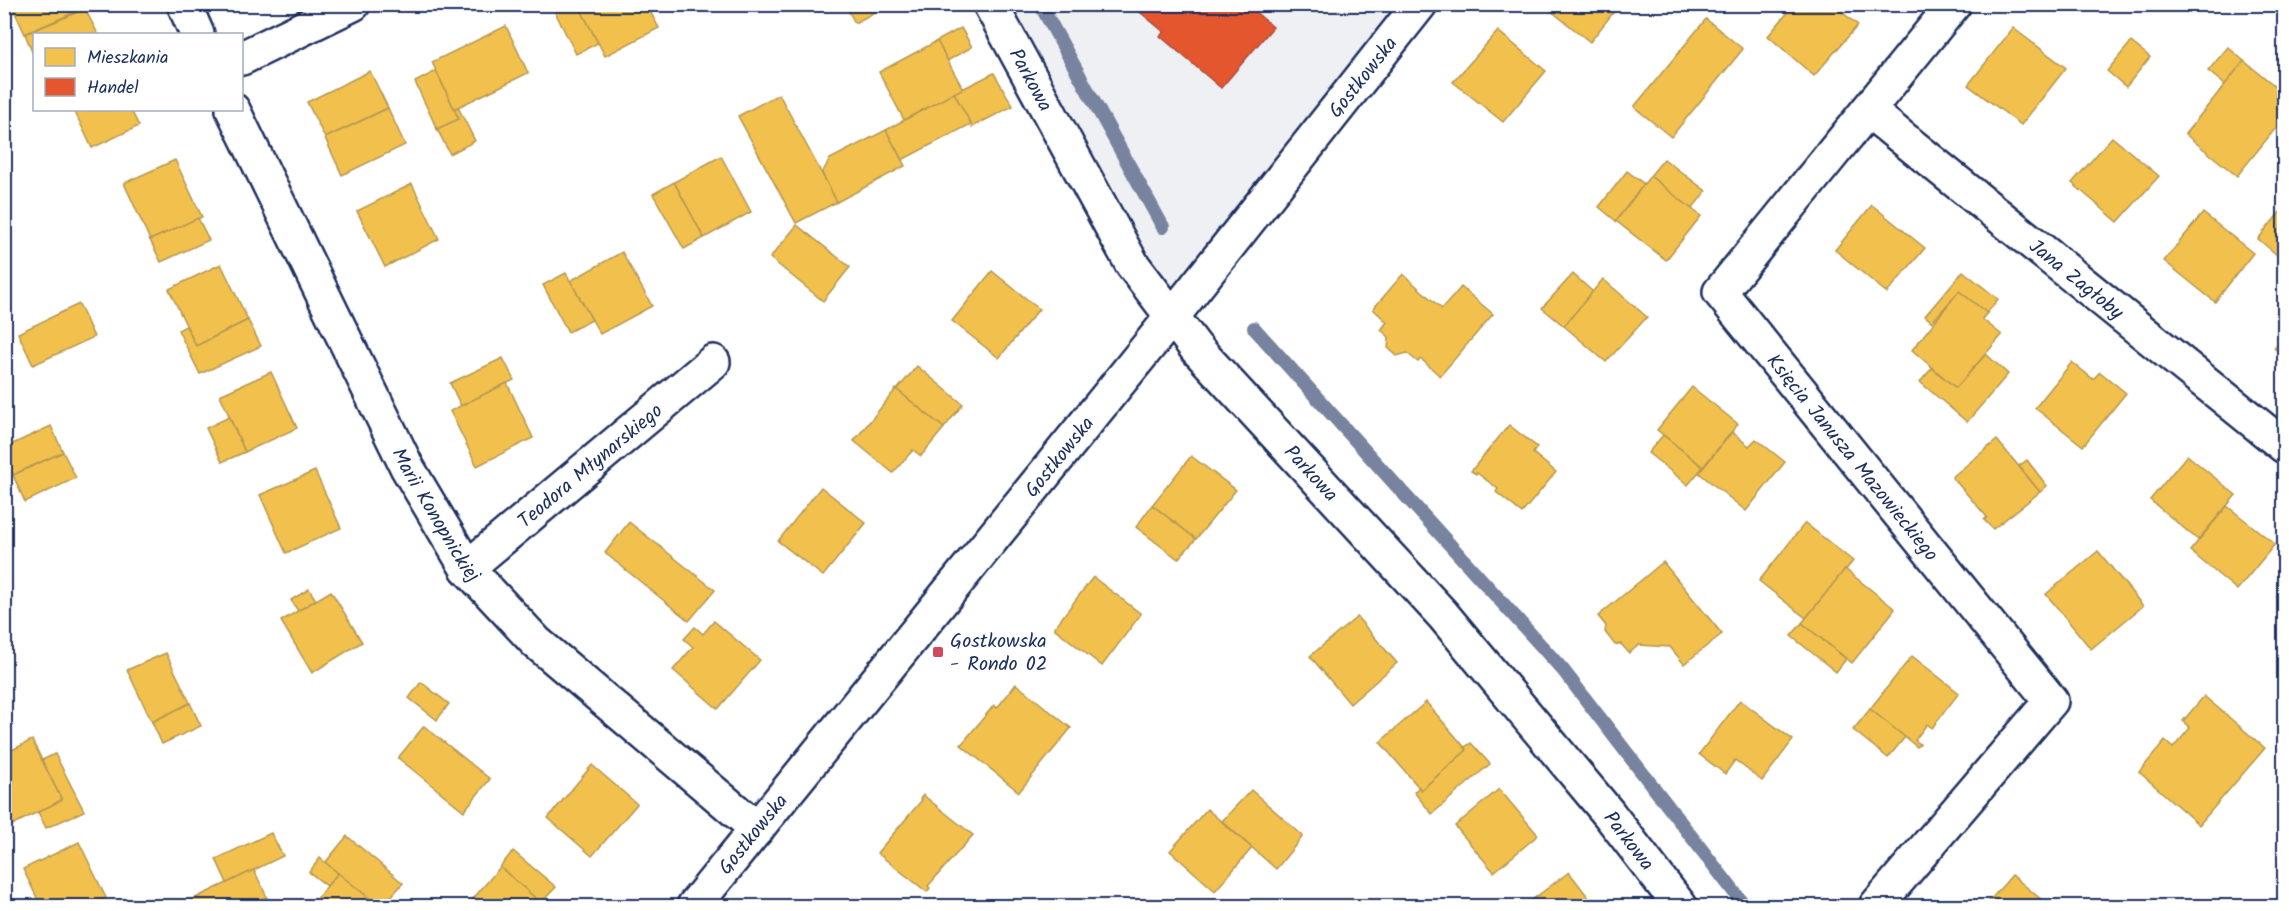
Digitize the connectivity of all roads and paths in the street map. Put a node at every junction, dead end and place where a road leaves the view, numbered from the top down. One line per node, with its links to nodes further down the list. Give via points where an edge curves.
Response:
1 (183, 4): 6 (street)
2 (353, 4): 7 (street)
3 (990, 4): 10 (street, Parkowa, via 1132,264)
4 (1420, 4): 10 (street, Gostkowska)
5 (1954, 4): 9 (street, Księcia Janusza Mazowieckiego)
6 (197, 33)
7 (243, 58)
8 (233, 111): 13 (street, Marii Konopnickiej, via 407,467)
9 (1869, 111): 12 (street, Jana Zagłoby); 17 (street, Księcia Janusza Mazowieckiego, via 1720,292 2051,701)
10 (1172, 317): 14 (street, Gostkowska); 16 (street, Parkowa, via 1196,348 1443,615 1609,814)
11 (713, 362): 13 (street, Teodora Młynarskiego)
12 (2284, 446)
13 (467, 568): 14 (street, Marii Konopnickiej, via 536,642)
14 (757, 829): 15 (street, Gostkowska)
15 (694, 906)
16 (1680, 906)
17 (1876, 906)

